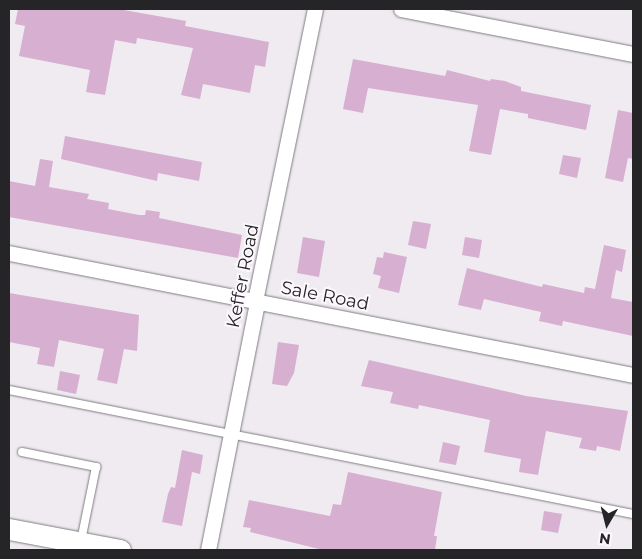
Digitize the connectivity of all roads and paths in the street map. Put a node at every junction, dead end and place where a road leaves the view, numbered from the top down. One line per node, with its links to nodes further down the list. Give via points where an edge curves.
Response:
1 (315, 9): 5 (street, Keffer Road)
2 (401, 9): 3 (street)
3 (633, 54)
4 (9, 253): 5 (street, Sale Road)
5 (256, 302): 6 (street, Sale Road); 8 (street, Keffer Road)
6 (633, 376)
7 (9, 390): 8 (lane)
8 (232, 434): 10 (lane); 14 (street, Keffer Road)
9 (22, 452): 12 (lane, via 96,468)
10 (633, 514)
11 (9, 529): 12 (main road)
12 (81, 543): 13 (main road)
13 (120, 550)
14 (208, 550)

